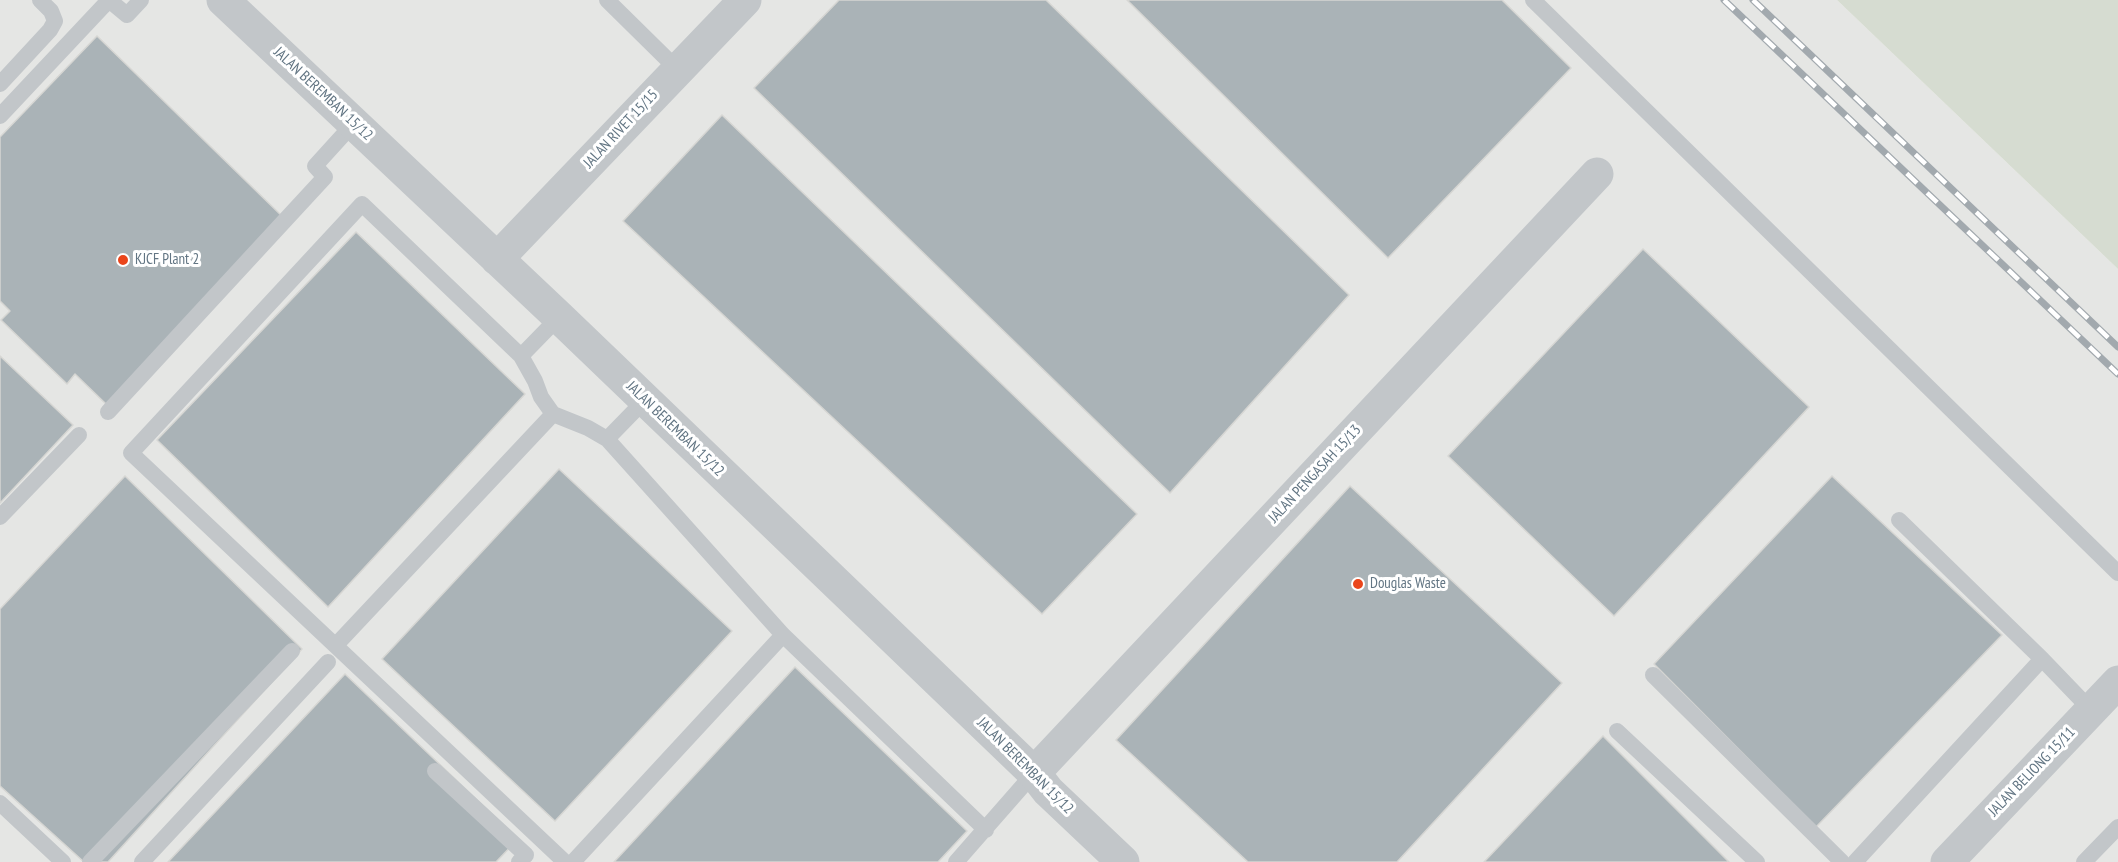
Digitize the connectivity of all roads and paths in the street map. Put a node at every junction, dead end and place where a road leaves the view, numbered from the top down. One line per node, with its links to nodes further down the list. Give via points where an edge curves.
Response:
1 (39, 0): 9 (lane, via 55,21)
2 (109, 0): 3 (lane, via 127,15); 10 (lane)
3 (141, 0)
4 (223, 0): 11 (street, JALAN BEREMBAN 15/12)
5 (607, 0): 8 (lane)
6 (745, 0): 8 (street, JALAN RIVET 15/15)
7 (1533, 0): 23 (lane)
8 (677, 69): 13 (street, JALAN RIVET 15/15)
9 (0, 84)
10 (0, 116)
11 (354, 123): 13 (street, JALAN BEREMBAN 15/12); 17 (lane, via 315,166 325,177)
12 (1597, 174): 34 (street, JALAN PENGASAH 15/13)
13 (497, 259): 14 (street, JALAN BEREMBAN 15/12)
14 (559, 317): 15 (lane); 16 (street, JALAN BEREMBAN 15/12)
15 (521, 356): 18 (lane); 25 (lane, via 362,204 131,453)
16 (645, 400): 20 (lane); 34 (street, JALAN BEREMBAN 15/12)
17 (108, 412)
18 (553, 414): 20 (lane); 25 (lane)
19 (79, 435): 21 (lane)
20 (607, 439): 24 (lane)
21 (0, 517)
22 (1899, 520): 27 (lane)
23 (2118, 573)
24 (783, 635): 37 (lane); 43 (lane)
25 (336, 645): 42 (lane)
26 (292, 651): 39 (lane)
27 (2042, 659): 31 (lane); 48 (lane)
28 (328, 662): 40 (lane)
29 (1653, 675): 47 (lane)
30 (2118, 682): 31 (street, JALAN BELIONG 15/11)
31 (2091, 710): 49 (street, JALAN BELIONG 15/11)
32 (1617, 731): 46 (lane)
33 (435, 771): 41 (lane, via 526,855)
34 (1034, 773): 37 (lane); 45 (street, JALAN BEREMBAN 15/12)
35 (0, 803): 38 (lane)
36 (2118, 827): 50 (lane)
37 (986, 830): 44 (lane)
38 (63, 862)
39 (90, 862)
40 (142, 862)
41 (519, 862)
42 (565, 862)
43 (573, 862)
44 (956, 862)
45 (1122, 862)
46 (1757, 862)
47 (1842, 862)
48 (1855, 862)
49 (1947, 862)
50 (2084, 862)

